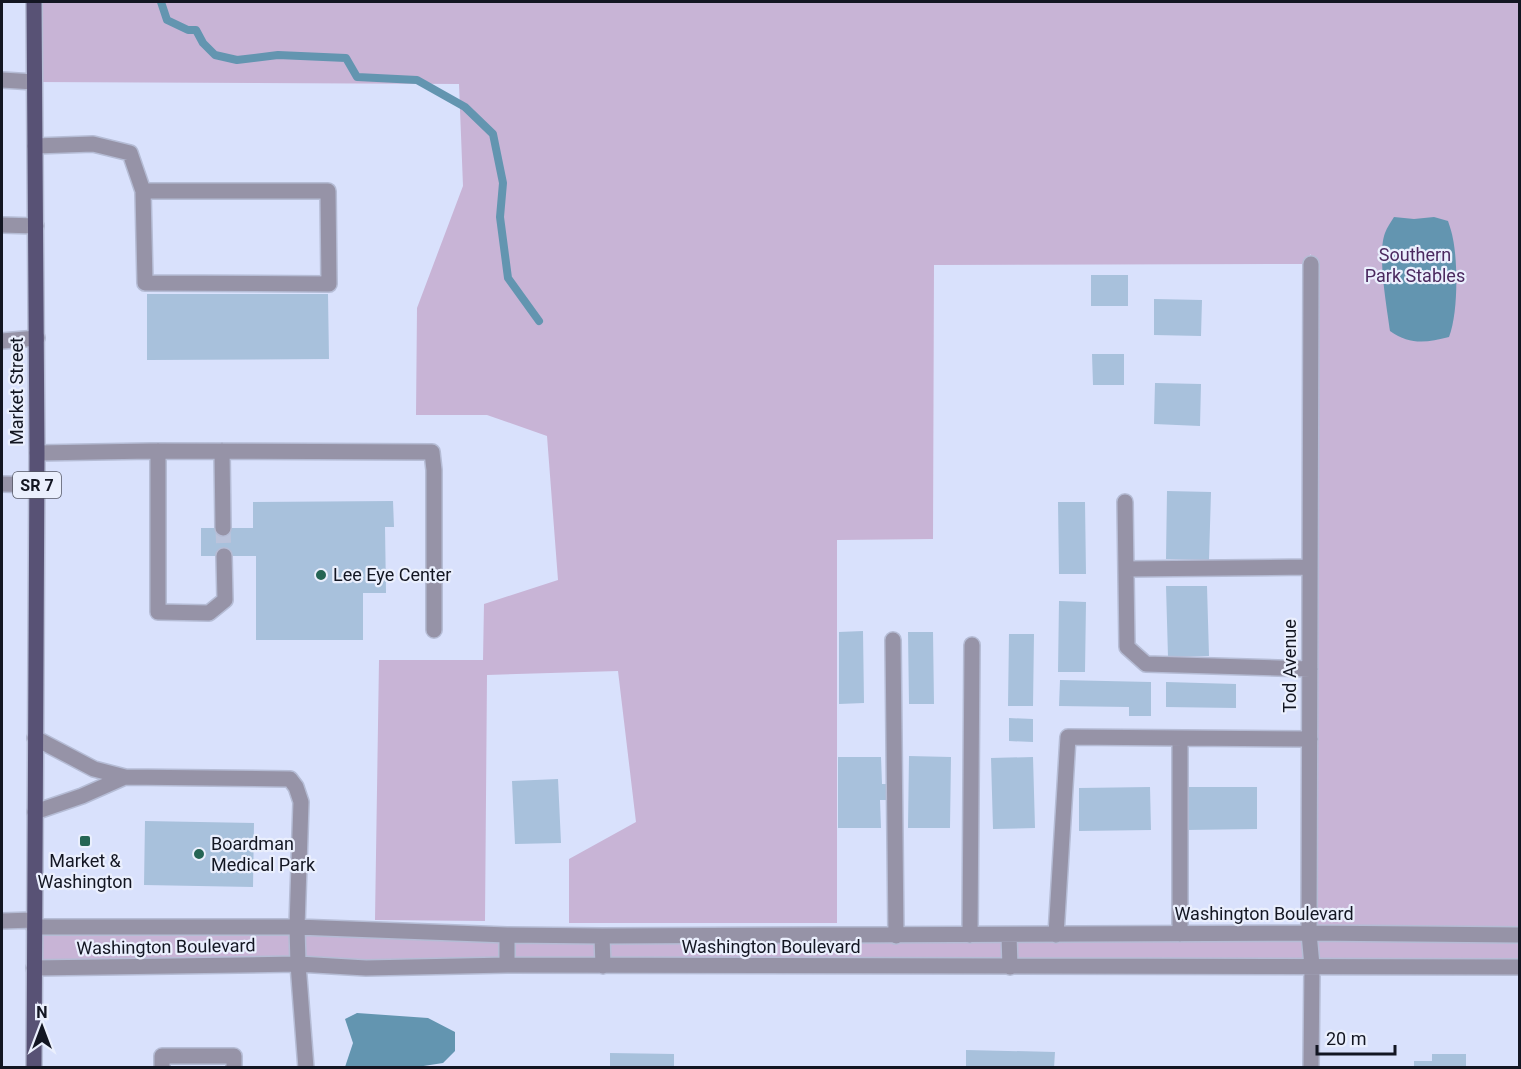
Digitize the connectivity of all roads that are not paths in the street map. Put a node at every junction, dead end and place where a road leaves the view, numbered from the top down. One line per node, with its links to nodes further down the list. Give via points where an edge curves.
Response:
1 (34, 2): 3 (main road, Market Street / SR 7)
2 (2, 80): 3 (street)
3 (34, 82): 4 (main road, Market Street / SR 7)
4 (35, 146): 5 (street, via 93,144 130,153); 7 (main road, Market Street / SR 7)
5 (142, 191): 5 (street, via 145,283 329,284 328,191)
6 (2, 225): 7 (street)
7 (36, 226): 9 (main road, Market Street / SR 7)
8 (1311, 264): 19 (street, Tod Avenue)
9 (37, 338): 10 (street); 13 (main road, Market Street / SR 7)
10 (2, 342)
11 (158, 451): 12 (street); 13 (street); 18 (street, via 158,612 209,613 225,600)
12 (222, 451): 17 (street); 21 (street, via 432,452)
13 (37, 453): 15 (main road, Market Street / SR 7)
14 (2, 484): 15 (street)
15 (37, 484): 25 (main road, Market Street / SR 7)
16 (1125, 502): 20 (street)
17 (223, 528)
18 (224, 556)
19 (1310, 567): 20 (street); 24 (street, Tod Avenue)
20 (1126, 569): 24 (street, via 1127,646 1146,664)
21 (434, 630)
22 (893, 640): 41 (street)
23 (972, 645): 36 (street)
24 (1310, 669): 27 (street, Tod Avenue)
25 (35, 738): 28 (street, via 94,769); 29 (main road, Market Street / SR 7)
26 (1180, 738): 27 (street); 34 (street); 38 (street, via 1068,737)
27 (1310, 739): 33 (street, Tod Avenue)
28 (125, 777): 29 (street); 32 (street, via 290,779 301,802)
29 (34, 812): 31 (main road, Market Street / SR 7)
30 (2, 921): 31 (street, Washington Boulevard)
31 (34, 924): 32 (street, Washington Boulevard); 48 (main road, Market Street / SR 7)
32 (297, 927): 35 (street, Washington Boulevard); 42 (street)
33 (1309, 933): 34 (street, Washington Boulevard); 39 (street, Washington Boulevard); 45 (street, Tod Avenue)
34 (1180, 934): 38 (street, Washington Boulevard)
35 (507, 935): 40 (street, Washington Boulevard); 43 (street)
36 (970, 935): 37 (street, Washington Boulevard); 41 (street, Washington Boulevard)
37 (1009, 935): 38 (street, Washington Boulevard); 46 (street)
38 (1056, 935)
39 (1520, 935)
40 (602, 936): 41 (street, Washington Boulevard); 44 (street)
41 (896, 936)
42 (298, 964): 43 (street, Washington Boulevard, via 366,968); 48 (street, Washington Boulevard); 52 (street)
43 (507, 965): 44 (street, Washington Boulevard)
44 (603, 966): 46 (street, Washington Boulevard)
45 (1312, 966): 46 (street, Washington Boulevard); 47 (street, Washington Boulevard); 53 (street, Tod Avenue)
46 (1010, 967)
47 (1520, 967)
48 (34, 968): 49 (main road, Market Street / SR 7)
49 (34, 1068)
50 (162, 1068): 51 (street, via 162,1056 234,1056)
51 (234, 1068)
52 (306, 1068)
53 (1311, 1068)

